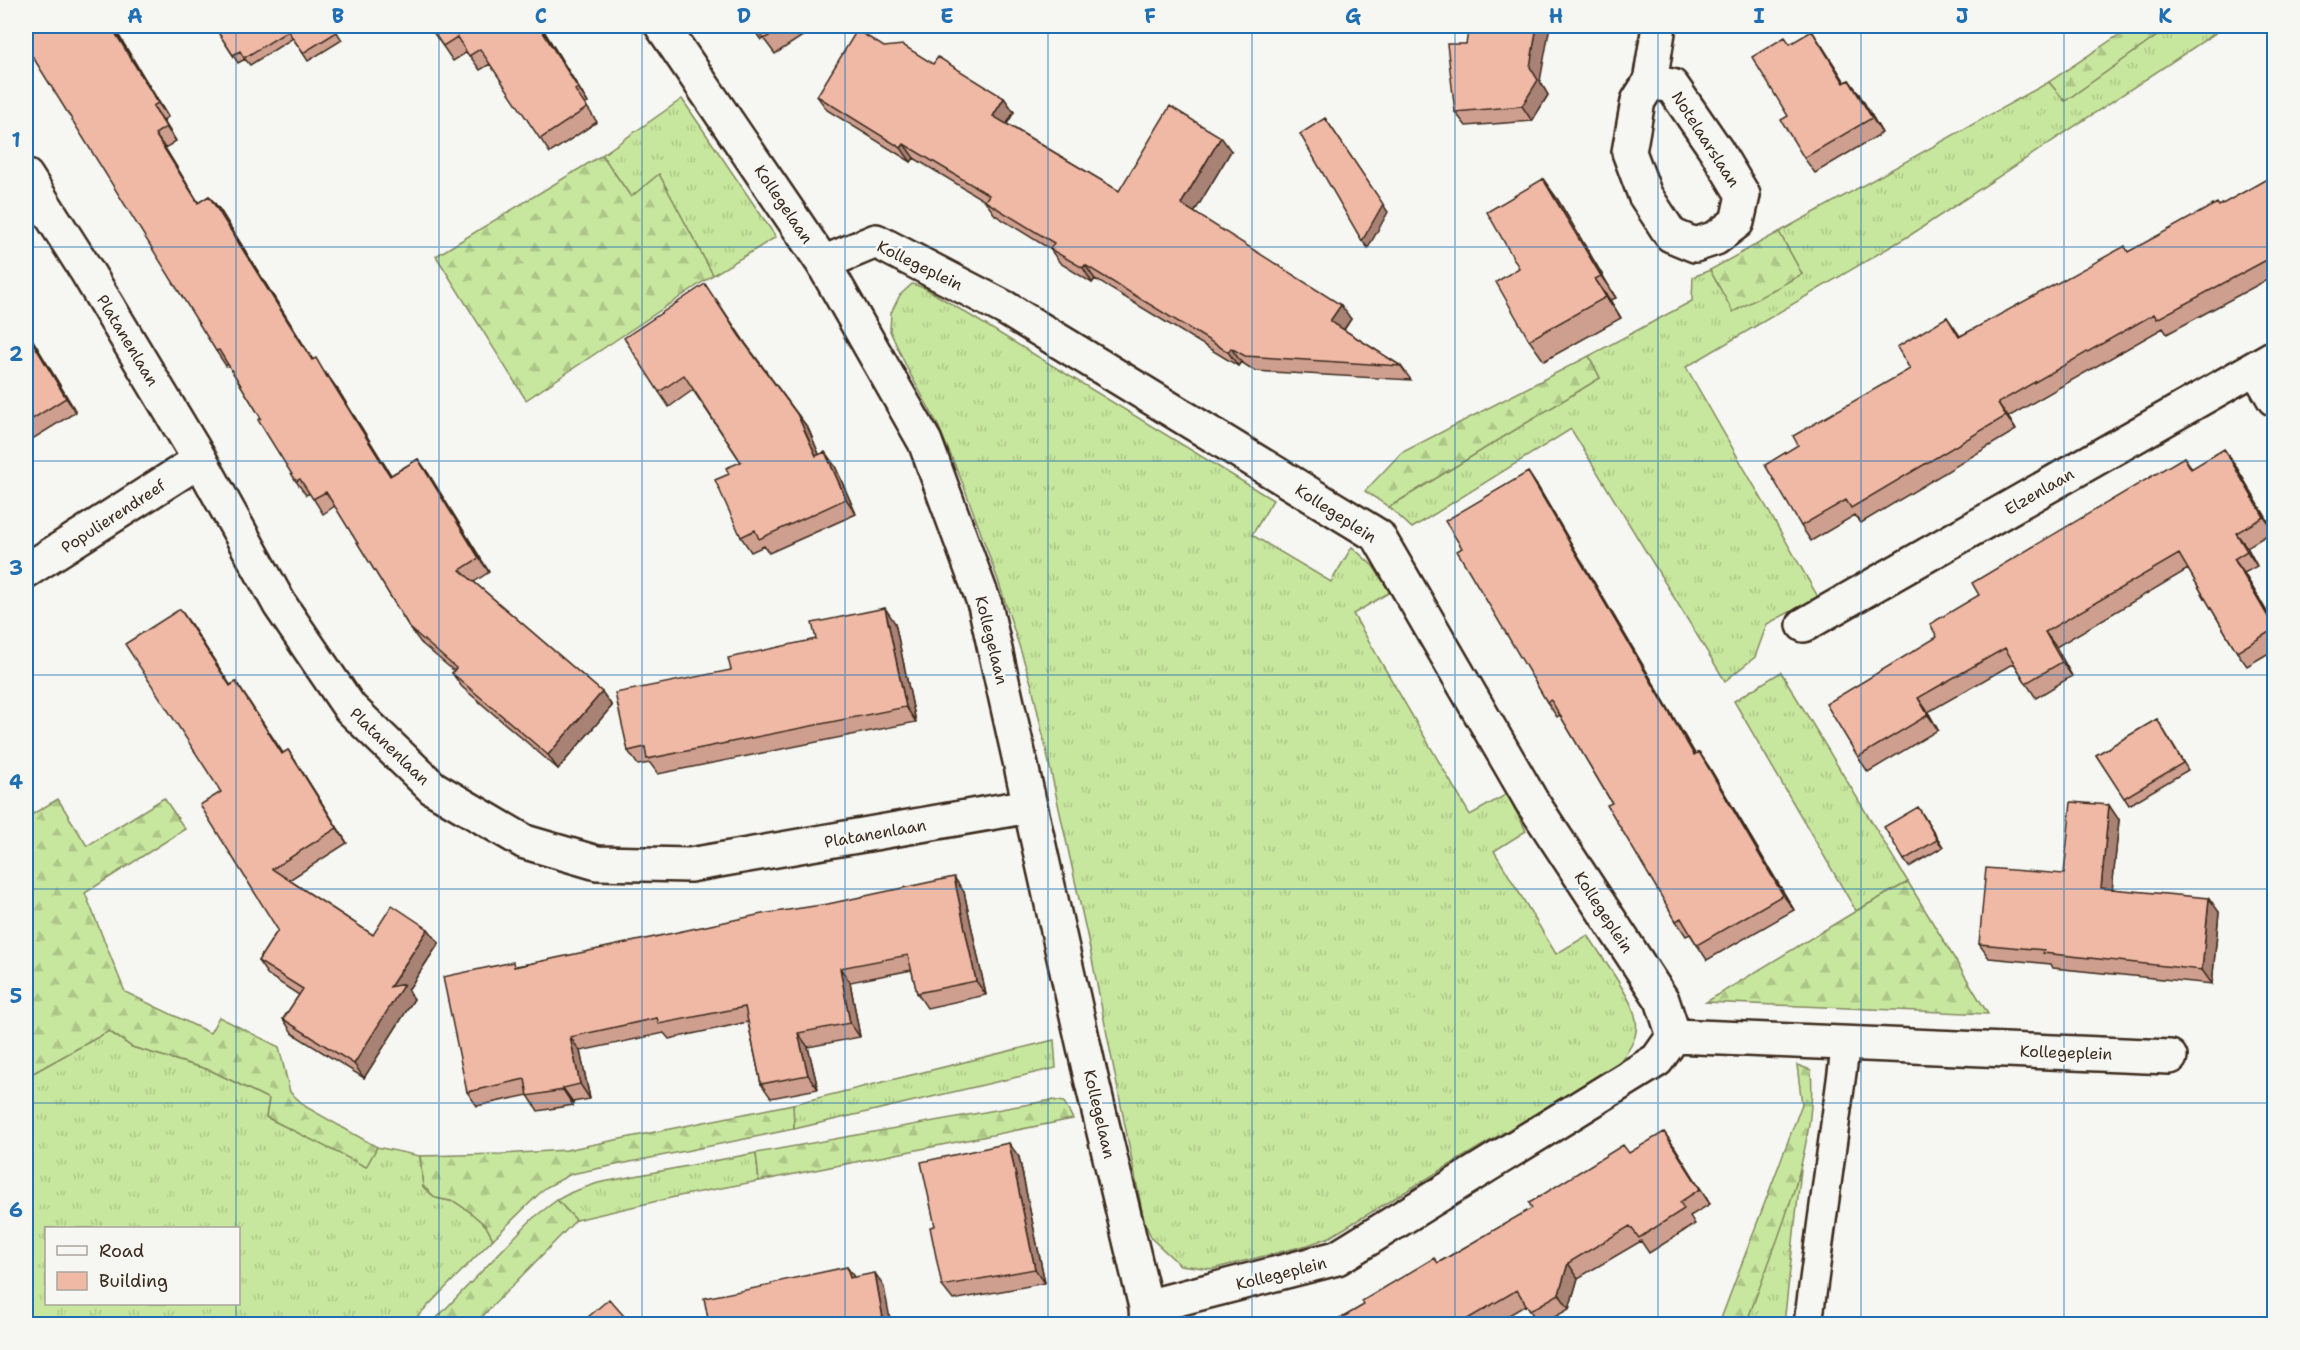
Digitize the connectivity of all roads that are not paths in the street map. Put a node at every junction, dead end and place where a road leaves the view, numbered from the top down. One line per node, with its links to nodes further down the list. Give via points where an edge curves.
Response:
1 (662, 26): 5 (street, Kollegelaan)
2 (1659, 26): 3 (street, Notelaarslaan)
3 (1650, 82): 3 (street, Notelaarslaan, via 1638,102 1629,152 1645,195 1671,235 1695,245 1716,237 1737,222 1743,195 1672,86)
4 (26, 176): 8 (street, Platanenlaan)
5 (823, 263): 11 (street, Kollegelaan, via 925,442 985,605); 12 (street, Kollegeplein, via 876,241 1005,308 1378,536 1532,802 1662,1000)
6 (2265, 362): 7 (street); 10 (street, Elzenlaan)
7 (2274, 399)
8 (200, 460): 9 (street, Populierendreef); 11 (street, Platanenlaan, via 280,605 350,708 433,789 525,842 597,863 690,865)
9 (26, 571)
10 (1804, 625)
11 (1030, 806): 15 (street, Kollegelaan)
12 (1674, 1036): 13 (street, Kollegeplein); 15 (street, Kollegeplein, via 1657,1060 1337,1258)
13 (1846, 1043): 14 (street, Kollegeplein); 16 (lane)
14 (2170, 1057)
15 (1147, 1316)
16 (1808, 1324)

